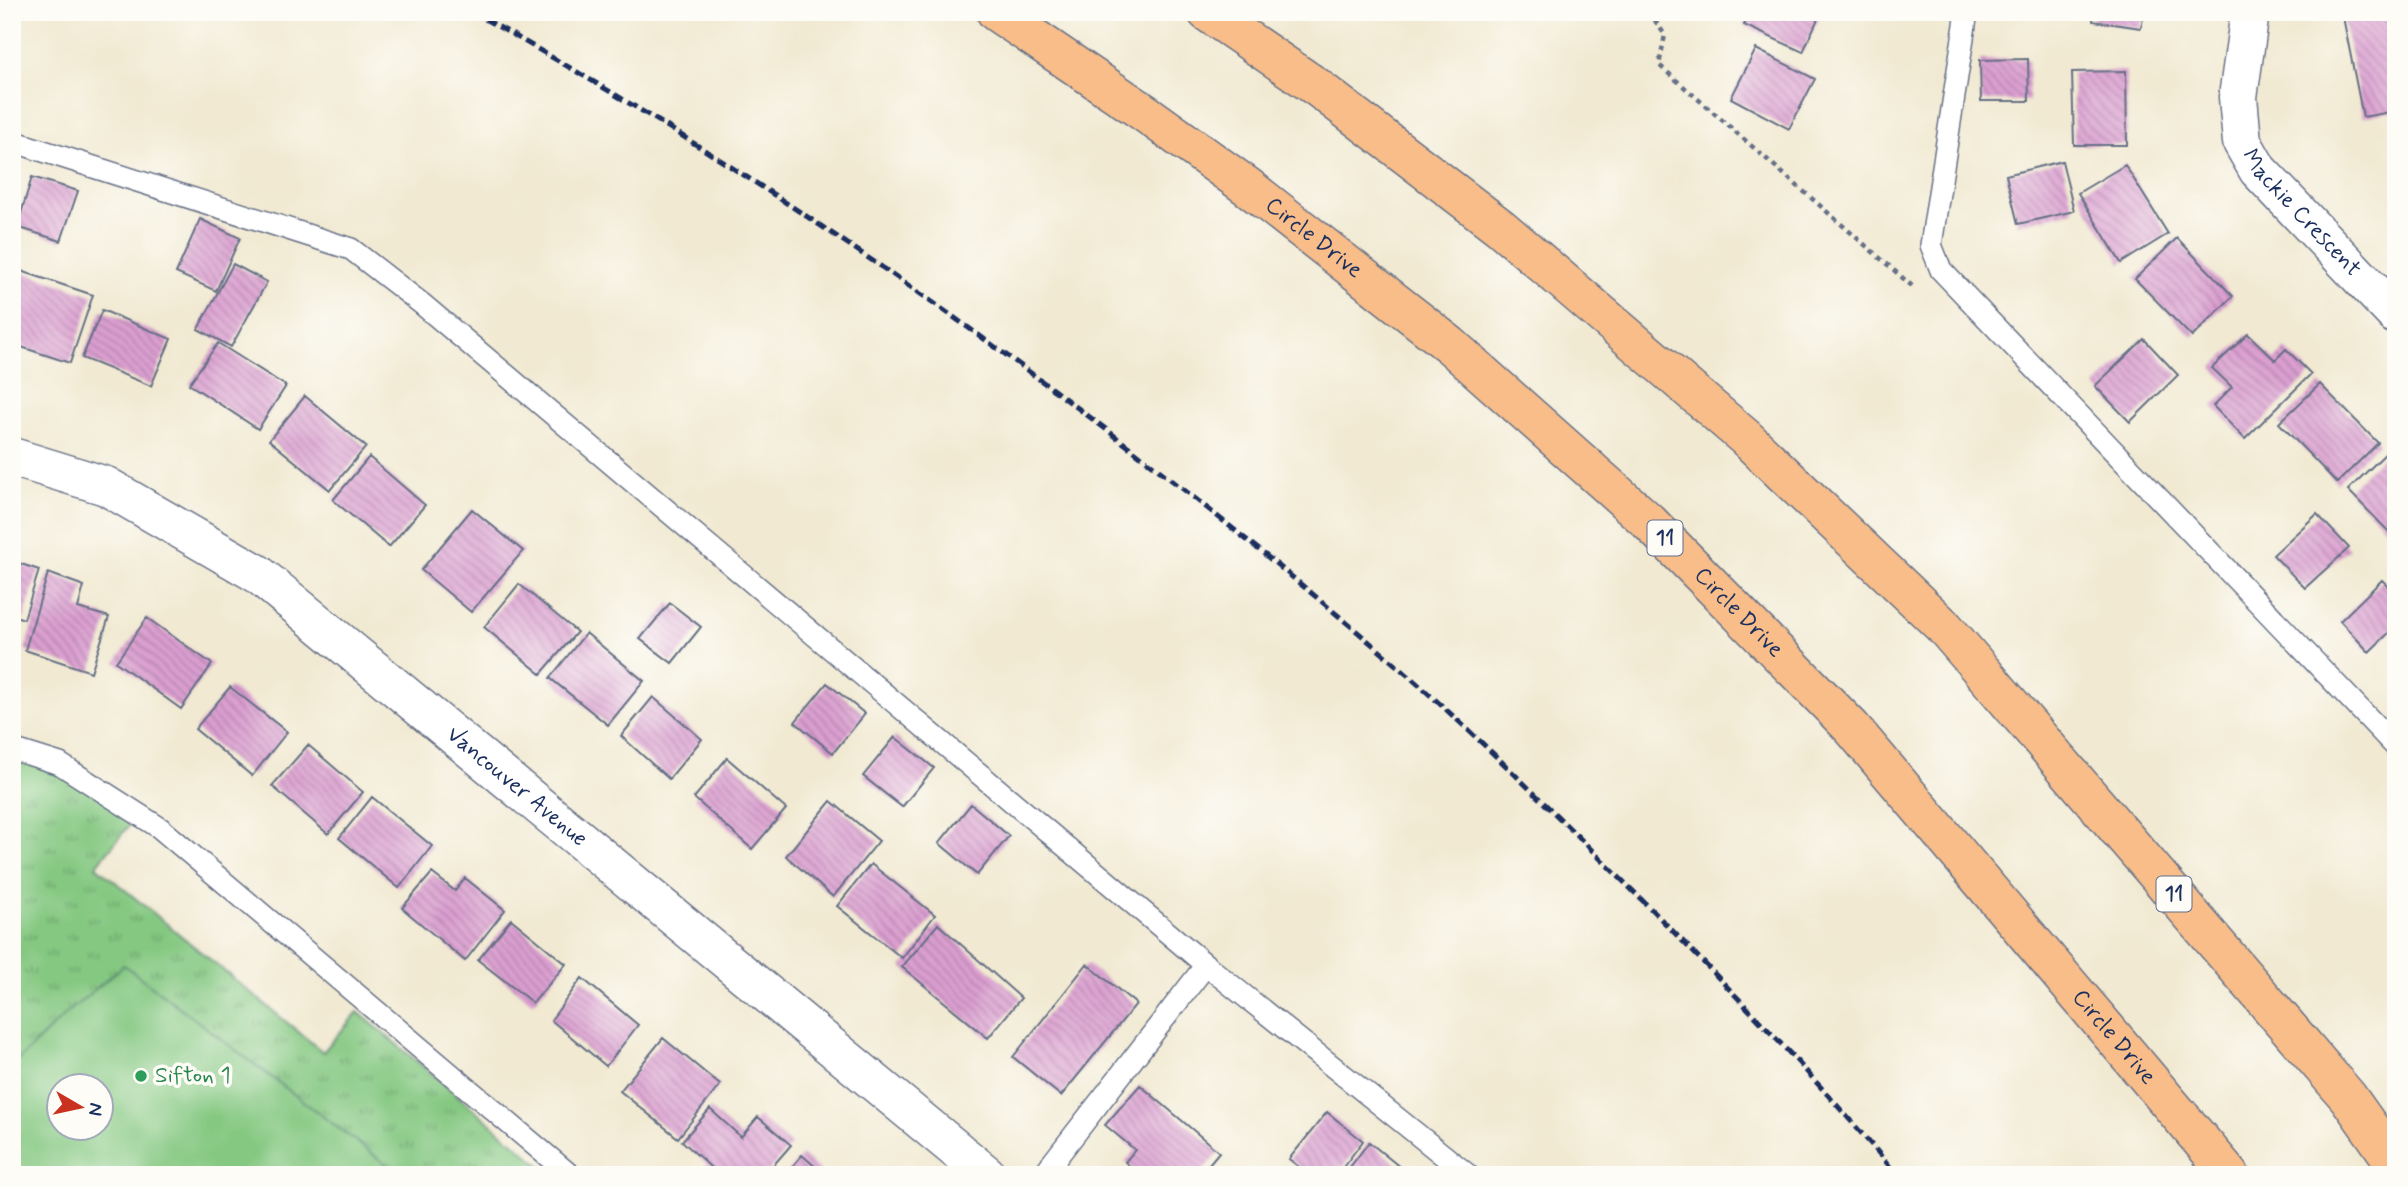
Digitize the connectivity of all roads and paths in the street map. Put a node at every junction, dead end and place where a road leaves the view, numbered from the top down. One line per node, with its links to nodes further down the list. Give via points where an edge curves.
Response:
1 (996, 12): 18 (highway, Circle Drive / 11, via 1248,187 1450,345 1648,521 1852,728)
2 (1207, 12): 13 (highway, 11, via 1318,88 1501,228 1746,438 1945,628 2348,1097)
3 (1648, 12): 6 (path)
4 (1966, 12): 10 (lane, via 1931,245 1941,270)
5 (2250, 12): 8 (street, Mackie Crescent, via 2238,97 2242,142 2258,170)
6 (1665, 35)
7 (12, 141): 12 (lane, via 351,249)
8 (2396, 315)
9 (12, 457): 15 (street, Vancouver Avenue, via 106,486 258,575)
10 (2396, 747)
11 (12, 749): 14 (lane, via 60,764 160,828)
12 (1206, 965): 16 (lane); 17 (lane)
13 (2396, 1165)
14 (570, 1175)
15 (986, 1175)
16 (1043, 1175)
17 (1468, 1175)
18 (2230, 1175)

